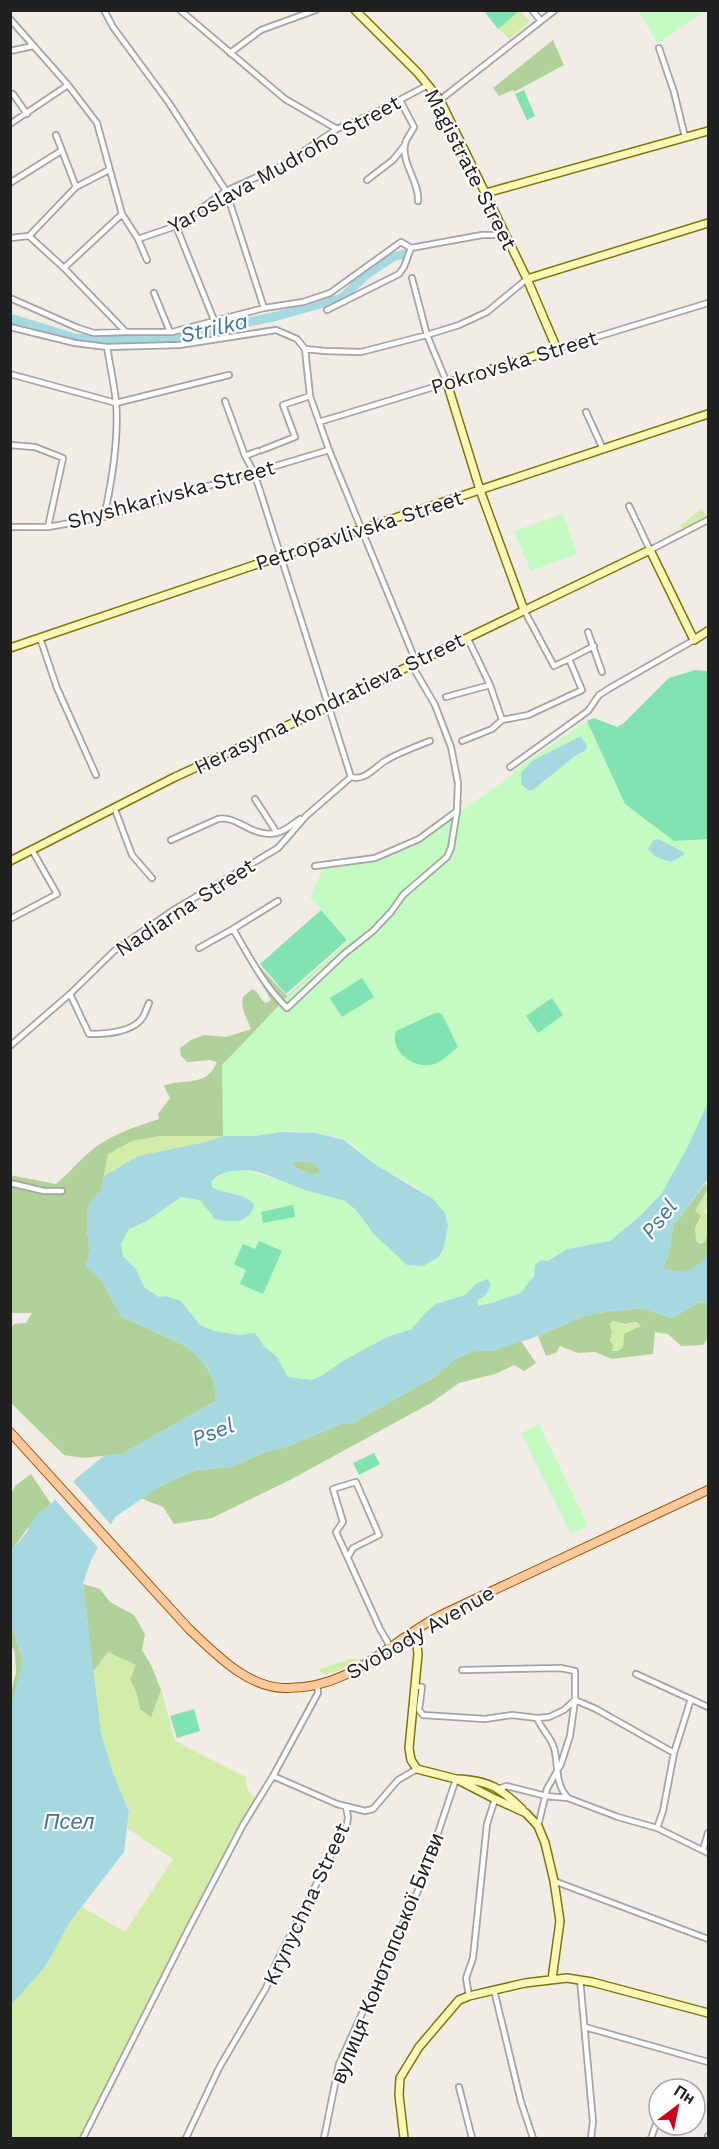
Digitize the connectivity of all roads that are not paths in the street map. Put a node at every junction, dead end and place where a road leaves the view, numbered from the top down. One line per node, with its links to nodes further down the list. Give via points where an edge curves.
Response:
1 (104, 10): 30 (street)
2 (180, 10): 12 (street)
3 (316, 10): 12 (street, via 261,30)
4 (355, 10): 14 (street, Magistrate Street)
5 (532, 10): 8 (street)
6 (555, 10): 8 (street)
7 (10, 19): 9 (street)
8 (541, 21): 17 (street)
9 (33, 46): 11 (street); 13 (street)
10 (659, 48): 23 (street)
11 (10, 51)
12 (230, 53): 20 (street, via 285,99)
13 (68, 85): 18 (street); 26 (street, via 97,123)
14 (429, 85): 16 (street, Yaroslava Mudroho Street); 17 (street, Magistrate Street)
15 (10, 96): 18 (street, via 13,94)
16 (400, 100): 20 (street, Yaroslava Mudroho Street); 24 (street, via 414,127)
17 (440, 100): 31 (street, Magistrate Street)
18 (27, 114): 19 (street)
19 (10, 124)
20 (338, 129): 30 (street, Yaroslava Mudroho Street, via 281,166)
21 (708, 131): 23 (street)
22 (56, 135): 25 (street)
23 (685, 137): 31 (street)
24 (405, 145): 27 (street); 32 (street)
25 (61, 151): 28 (street); 29 (street)
26 (109, 170): 29 (street); 33 (street)
27 (368, 180)
28 (10, 183)
29 (76, 187): 37 (street)
30 (226, 191): 35 (street, Yaroslava Mudroho Street); 48 (street)
31 (486, 193): 36 (street, Magistrate Street)
32 (418, 201)
33 (122, 214): 39 (street); 42 (street)
34 (708, 223): 44 (street)
35 (176, 226): 39 (street, Yaroslava Mudroho Street); 50 (street)
36 (506, 235): 40 (street, via 482,235); 44 (street, Magistrate Street)
37 (29, 236): 38 (street); 42 (street)
38 (10, 238)
39 (138, 239): 41 (street)
40 (411, 248): 48 (street, via 401,242 330,293); 49 (street, via 399,274)
41 (147, 260)
42 (64, 268): 52 (street)
43 (412, 278): 54 (street)
44 (527, 279): 54 (street, via 487,312); 57 (street, Magistrate Street)
45 (154, 293): 53 (street)
46 (10, 298): 52 (street, via 94,333)
47 (708, 303): 57 (street, Pokrovska Street)
48 (264, 308): 50 (street)
49 (327, 310)
50 (214, 320): 53 (street)
51 (10, 327): 55 (street)
52 (126, 332): 53 (street)
53 (170, 332)
54 (427, 335): 56 (street, via 361,352); 60 (street)
55 (107, 347): 56 (street, via 178,345 276,330 297,339); 63 (street)
56 (305, 349): 61 (street)
57 (556, 349): 60 (street, Pokrovska Street)
58 (10, 374): 63 (street)
59 (229, 375): 63 (street)
60 (447, 383): 66 (street, Pokrovska Street); 72 (street)
61 (310, 396): 66 (street); 70 (street, via 283,405 295,437)
62 (225, 401): 70 (street)
63 (116, 403): 74 (street, via 111,488)
64 (586, 412): 68 (street)
65 (708, 414): 68 (street, Petropavlivska Street)
66 (320, 422): 69 (street)
67 (10, 445): 76 (street, via 35,447 63,458)
68 (603, 449): 72 (street, Petropavlivska Street)
69 (329, 450): 71 (street, Shyshkarivska Street); 78 (street)
70 (245, 456): 71 (street)
71 (254, 472): 74 (street, Shyshkarivska Street); 80 (street)
72 (480, 490): 78 (street, Petropavlivska Street); 81 (street)
73 (630, 506): 79 (street)
74 (104, 517): 76 (street, Shyshkarivska Street)
75 (708, 520): 79 (street)
76 (48, 527): 77 (street, Shyshkarivska Street)
77 (10, 528)
78 (362, 530): 80 (street, Petropavlivska Street); 90 (street, via 414,657)
79 (650, 550): 81 (street, Herasyma Kondratieva Street); 86 (street)
80 (281, 556): 85 (street, Petropavlivska Street); 94 (street)
81 (524, 610): 84 (street, Herasyma Kondratieva Street); 89 (street, via 554,666)
82 (708, 631): 86 (street)
83 (588, 632): 87 (street)
84 (467, 637): 90 (street, Herasyma Kondratieva Street); 92 (street)
85 (40, 638): 88 (street, Petropavlivska Street); 99 (street, via 57,688)
86 (694, 640): 98 (street, via 607,690 588,711)
87 (594, 646): 89 (street); 91 (street)
88 (10, 648)
89 (569, 659): 95 (street, via 582,690 528,715)
90 (413, 664): 94 (street, Herasyma Kondratieva Street); 103 (street, via 452,747 458,783)
91 (602, 672)
92 (490, 685): 93 (street); 95 (street)
93 (446, 697)
94 (328, 707): 100 (street); 102 (street, Herasyma Kondratieva Street)
95 (502, 720): 97 (street, via 492,729)
96 (429, 741): 100 (street, via 384,762 372,772)
97 (462, 741)
98 (510, 767)
99 (96, 775)
100 (351, 777): 104 (street, Nadiarna Street)
101 (255, 799): 105 (street)
102 (114, 807): 107 (street, Herasyma Kondratieva Street); 110 (street, via 132,855)
103 (456, 811): 109 (street, via 418,839 375,858); 113 (street, via 447,857 403,895 373,931 286,1008)
104 (306, 816): 105 (street, Nadiarna Street); 115 (street, Nadiarna Street, via 278,848 172,911 114,951)
105 (277, 833): 106 (street, Nadiarna Street, via 256,833 226,818)
106 (171, 840)
107 (32, 850): 108 (street, Herasyma Kondratieva Street); 112 (street, via 57,894)
108 (10, 861)
109 (315, 866)
110 (152, 878)
111 (278, 901): 113 (street)
112 (10, 919)
113 (233, 929): 114 (street)
114 (199, 948)
115 (70, 994): 116 (street, via 89,1034 109,1034 131,1027 142,1019); 117 (street, Nadiarna Street)
116 (149, 1004)
117 (10, 1046)
118 (10, 1183): 119 (street)
119 (62, 1191)
120 (10, 1432): 127 (main road, Svobody Avenue, via 189,1629 237,1670 273,1686)
121 (708, 1490): 123 (main road, Svobody Avenue, via 498,1587)
122 (348, 1557): 122 (street, via 336,1532 343,1522 333,1489 356,1482 379,1535 353,1548); 124 (street)
123 (412, 1634): 124 (main road, Svobody Avenue); 128 (street, via 418,1650)
124 (391, 1648): 127 (main road, Svobody Avenue, via 351,1673)
125 (462, 1670): 130 (street, via 575,1671)
126 (636, 1674): 129 (street)
127 (317, 1684): 136 (street, via 318,1693)
128 (415, 1686): 132 (street, via 422,1687 419,1710 423,1715); 134 (street, via 409,1748)
129 (691, 1699): 131 (street); 133 (street)
130 (575, 1700): 132 (street, via 558,1714); 133 (street); 135 (street, via 570,1736)
131 (708, 1707)
132 (537, 1718): 135 (street, via 555,1749)
133 (674, 1753): 145 (street)
134 (417, 1769): 137 (street); 142 (street, Krynychna Street, via 393,1785 373,1809)
135 (557, 1772): 139 (street); 140 (street)
136 (273, 1776): 142 (street); 158 (street, via 188,1930)
137 (456, 1779): 138 (street); 141 (street); 160 (street, вулиця Конотопської Битви, via 421,1884 339,2064)
138 (500, 1788): 139 (street, via 507,1786); 143 (street)
139 (546, 1796): 140 (street); 144 (street)
140 (568, 1798): 145 (street)
141 (495, 1799): 143 (street); 153 (street, via 487,1824 473,1958 466,1978)
142 (346, 1807): 159 (street, Krynychna Street, via 347,1824)
143 (526, 1813): 144 (street)
144 (538, 1826): 148 (street)
145 (657, 1828): 147 (street)
146 (708, 1833): 147 (street)
147 (706, 1851)
148 (554, 1881): 149 (street); 150 (street, via 560,1921)
149 (708, 1939)
150 (552, 1979): 151 (street); 152 (street)
151 (580, 1979): 154 (street); 155 (street)
152 (494, 1990): 153 (street); 163 (street, via 520,2102)
153 (469, 1996): 161 (street, via 453,2004 403,2073 399,2088)
154 (708, 2013)
155 (585, 2027): 156 (street); 164 (street)
156 (708, 2062)
157 (459, 2087): 162 (street)
158 (83, 2139)
159 (186, 2139)
160 (324, 2139)
161 (405, 2139)
162 (472, 2139)
163 (533, 2139)
164 (591, 2139)

